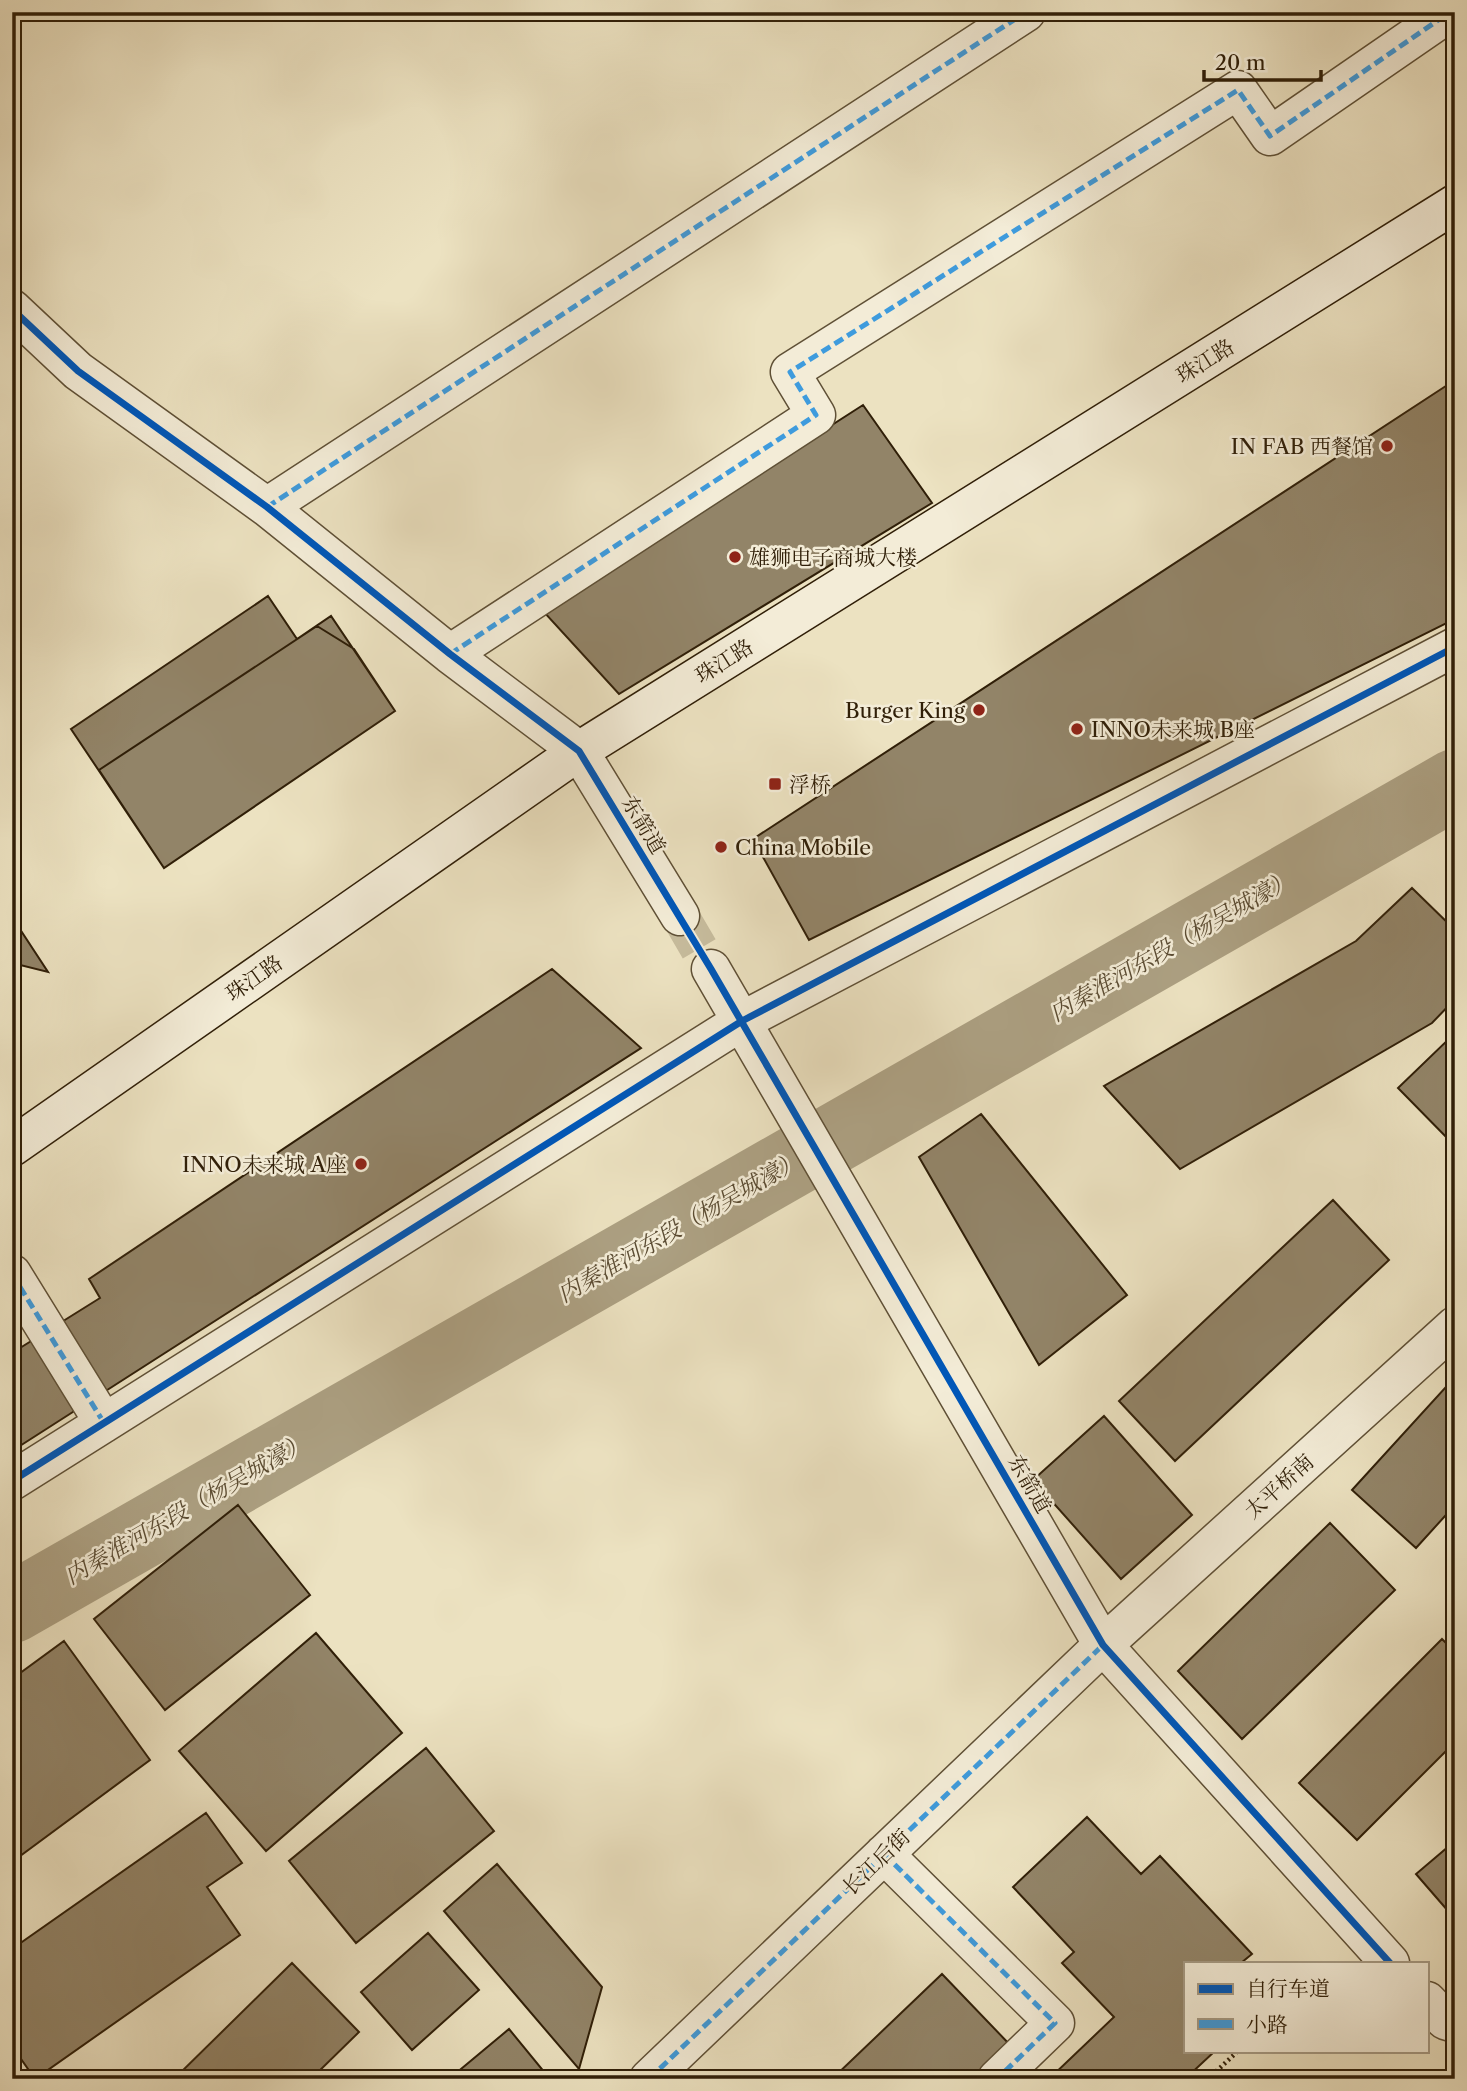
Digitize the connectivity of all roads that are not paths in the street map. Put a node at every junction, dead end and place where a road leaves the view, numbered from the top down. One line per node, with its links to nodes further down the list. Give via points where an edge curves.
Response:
1 (1026, 12): 5 (street)
2 (1450, 12): 7 (street, via 1270,136 1238,90 790,372 816,415)
3 (1455, 204): 8 (street, 珠江路)
4 (12, 309): 5 (street, via 78,372)
5 (267, 507): 7 (street)
6 (1455, 647): 11 (street)
7 (450, 654): 8 (street)
8 (579, 751): 9 (street, 东箭道); 12 (street, 珠江路)
9 (680, 916)
10 (711, 969): 11 (street, 东箭道)
11 (742, 1021): 15 (street); 17 (street, 东箭道)
12 (12, 1147)
13 (12, 1274): 15 (street)
14 (1455, 1326): 17 (street, 太平桥南)
15 (104, 1423): 16 (street)
16 (12, 1480)
17 (1103, 1645): 18 (street, 长江后街); 19 (street, 东箭道)
18 (884, 1854): 22 (street, 长江后街); 23 (street, via 1055,2023)
19 (1389, 1962)
20 (1428, 2002): 21 (street, via 1445,2020)
21 (1455, 2023)
22 (649, 2079)
23 (997, 2079)

